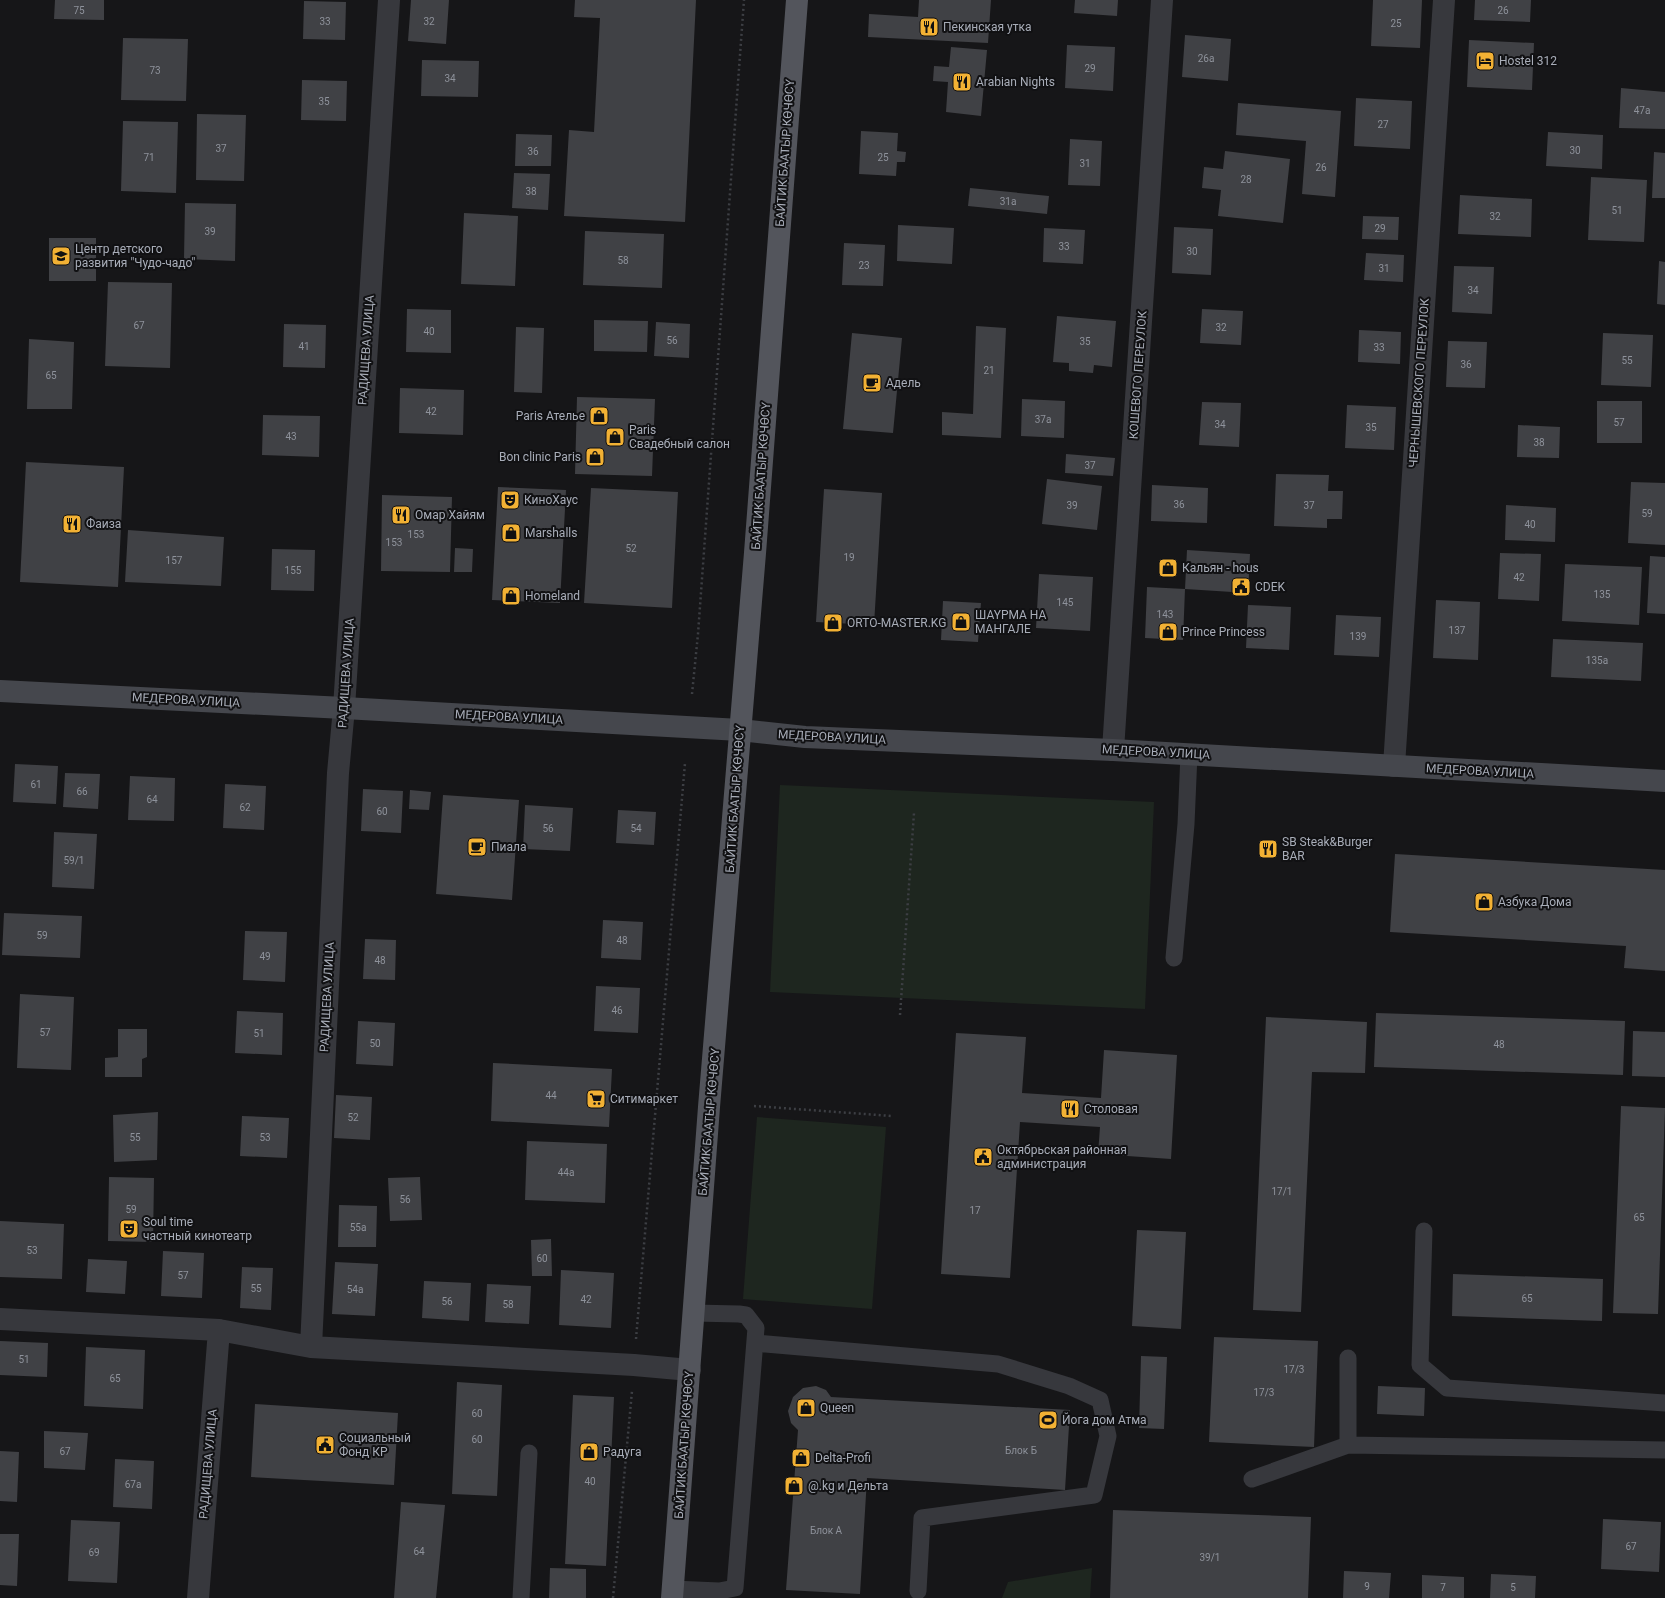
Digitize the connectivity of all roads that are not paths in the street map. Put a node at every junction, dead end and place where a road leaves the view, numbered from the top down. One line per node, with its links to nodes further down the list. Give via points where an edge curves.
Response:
1 (388, 0): 6 (street, РАДИЩЕВА УЛИЦА)
2 (796, 0): 7 (main road, БАЙТИК БААТЫР КӨЧӨСҮ)
3 (1162, 0): 8 (street, КОШЕВОГО ПЕРЕУЛОК)
4 (1444, 0): 10 (street, ЧЕРНЫШЕВСКОГО ПЕРЕУЛОК)
5 (0, 691): 6 (main road, МЕДЕРОВА УЛИЦА)
6 (344, 708): 7 (main road, МЕДЕРОВА УЛИЦА); 18 (street, РАДИЩЕВА УЛИЦА, via 338,773)
7 (740, 730): 8 (main road, МЕДЕРОВА УЛИЦА, via 805,737); 14 (main road, БАЙТИК БААТЫР КӨЧӨСҮ)
8 (1113, 750): 9 (main road, МЕДЕРОВА УЛИЦА)
9 (1189, 754): 10 (main road, МЕДЕРОВА УЛИЦА); 12 (lane, via 1186,824)
10 (1394, 766): 11 (main road, МЕДЕРОВА УЛИЦА)
11 (1665, 781)
12 (1174, 958)
13 (1424, 1232): 21 (lane, via 1420,1365 1447,1388)
14 (694, 1313): 17 (lane, via 746,1315 756,1328); 20 (main road, БАЙТИК БААТЫР КӨЧӨСҮ)
15 (0, 1319): 16 (street)
16 (219, 1330): 18 (street); 28 (street, РАДИЩЕВА УЛИЦА)
17 (755, 1343): 26 (lane, via 998,1364 1069,1386 1100,1400 1108,1436 1094,1495 922,1518); 27 (lane, via 735,1588)
18 (311, 1347): 20 (street)
19 (1348, 1358): 22 (lane)
20 (690, 1370): 27 (main road, БАЙТИК БААТЫР КӨЧӨСҮ)
21 (1665, 1404)
22 (1348, 1445): 23 (lane); 25 (lane)
23 (1665, 1450)
24 (529, 1453): 29 (lane)
25 (1252, 1479)
26 (918, 1591)
27 (672, 1593)
28 (198, 1598)
29 (521, 1598)

